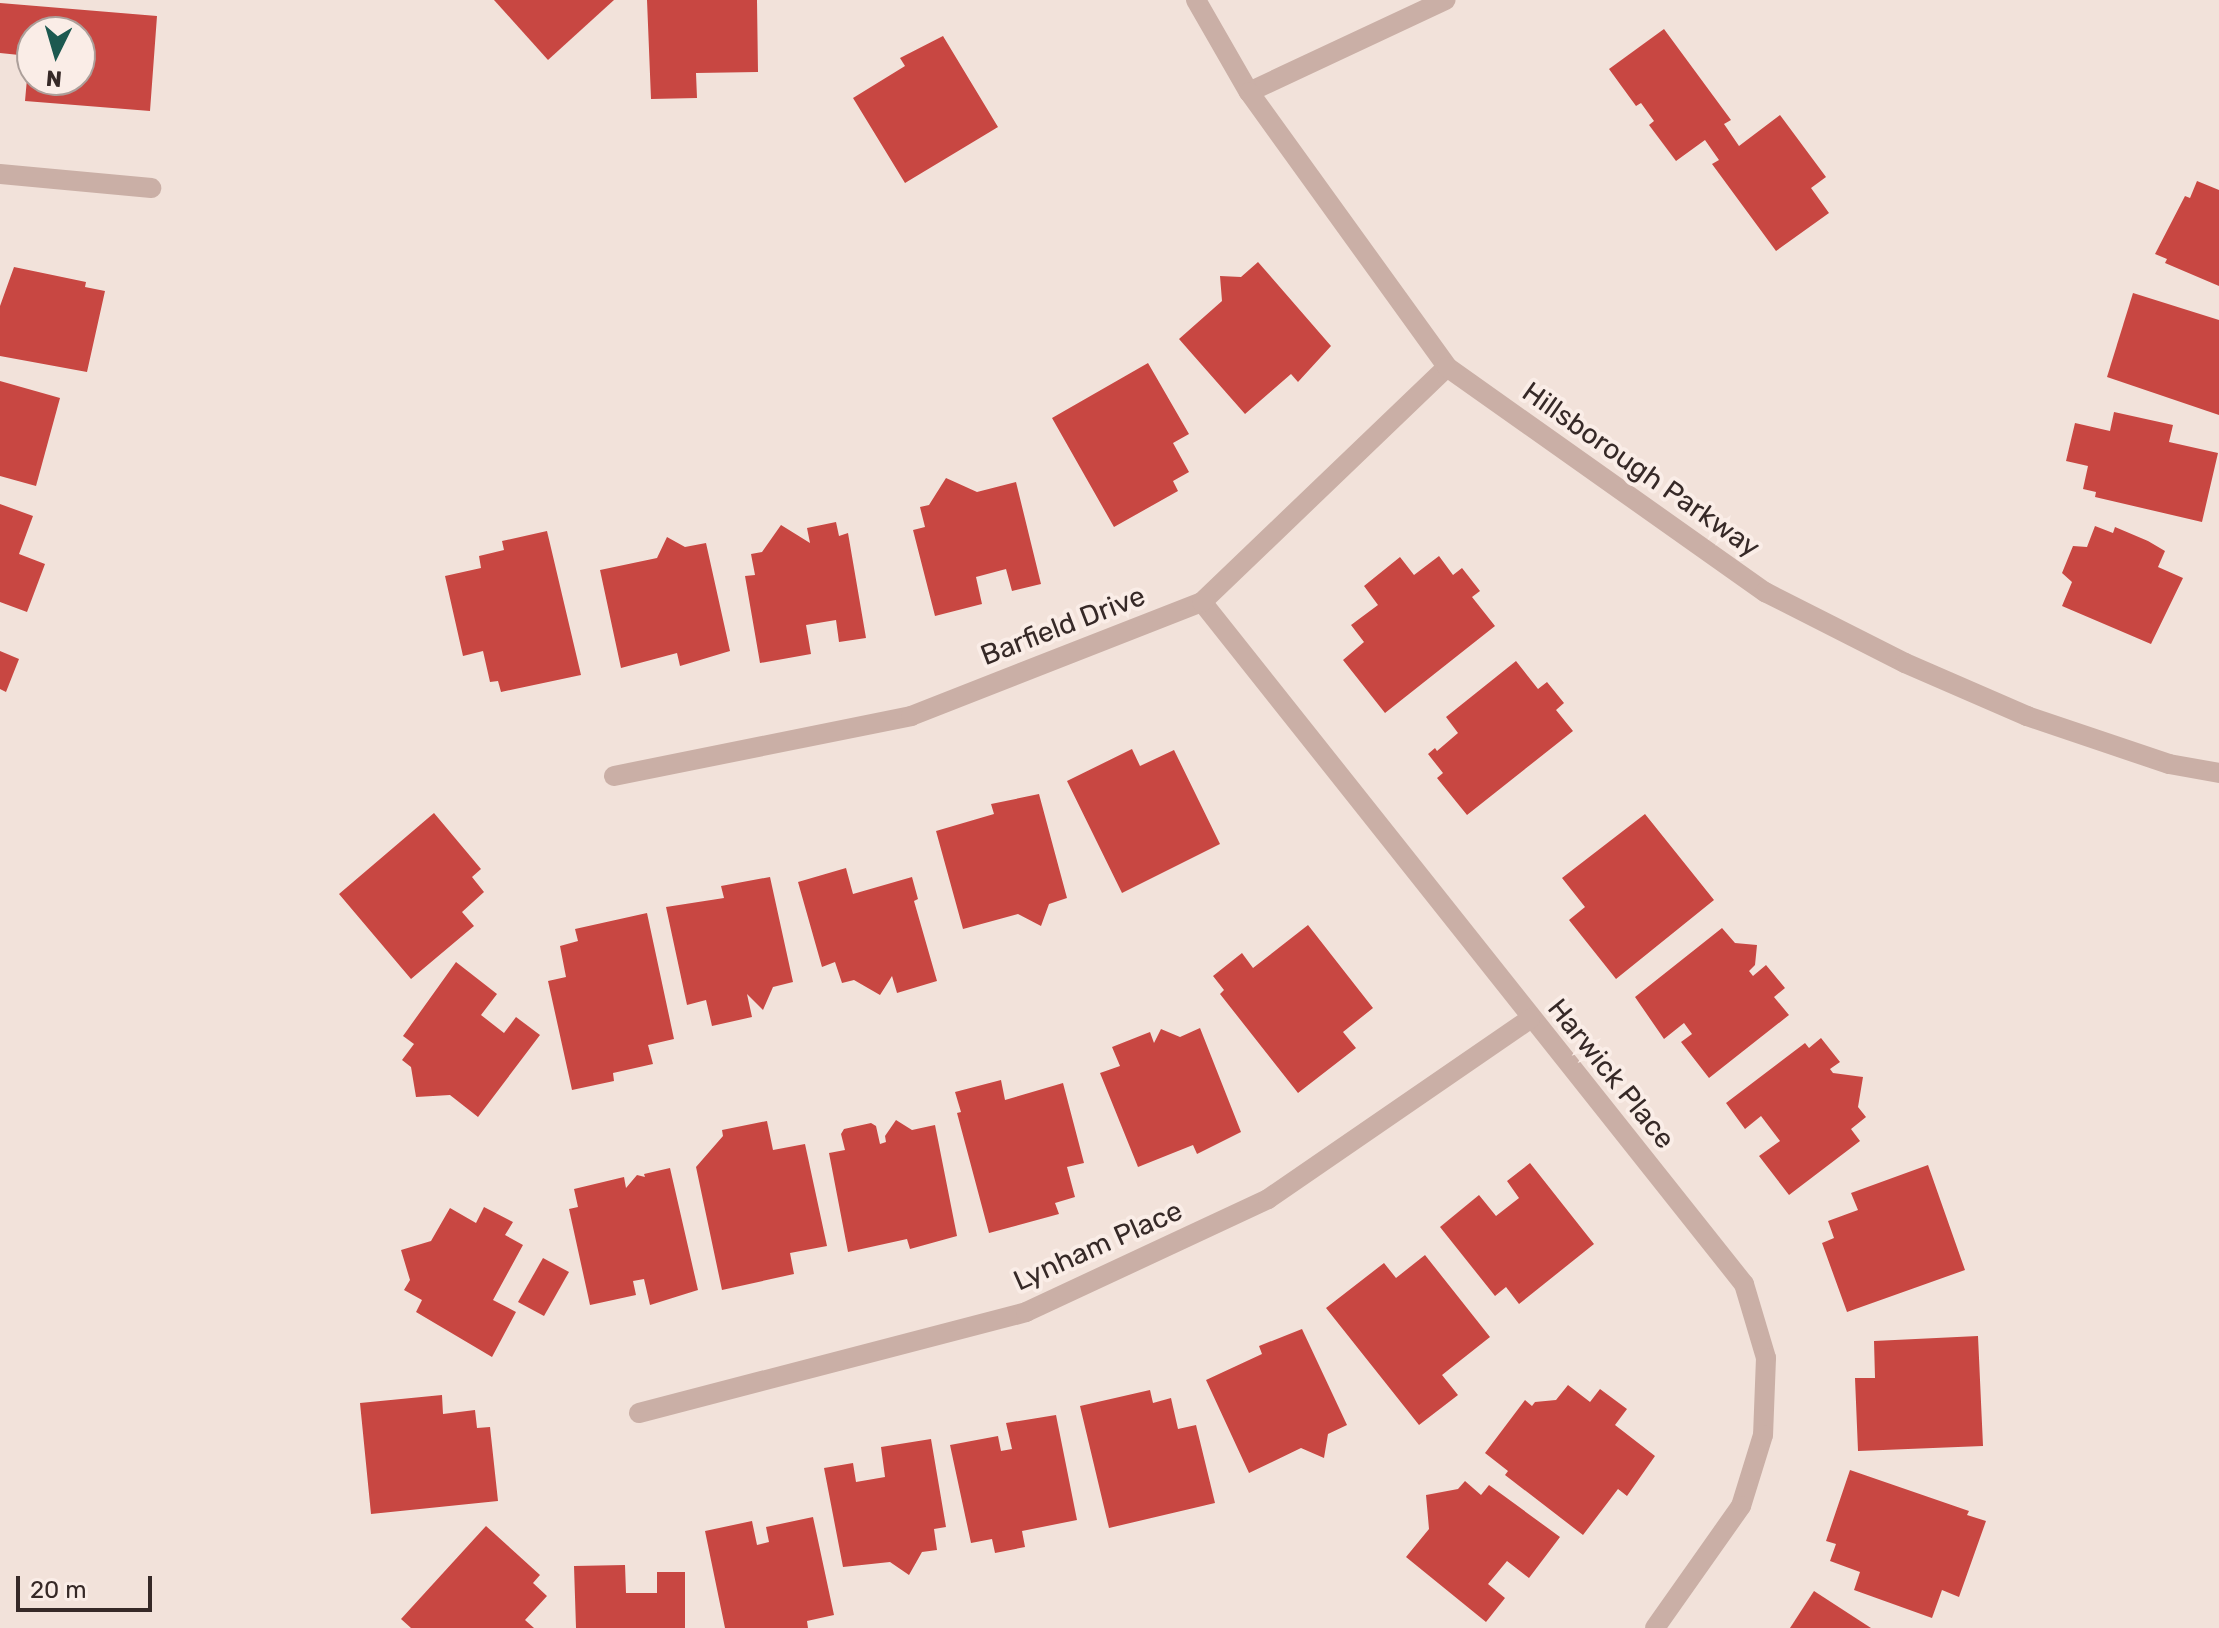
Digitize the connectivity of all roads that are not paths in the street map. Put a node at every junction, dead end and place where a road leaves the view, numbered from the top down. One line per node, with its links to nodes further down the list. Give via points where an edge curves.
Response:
1 (1196, 0): 3 (street, Hillsborough Parkway)
2 (1445, 0): 3 (street)
3 (1249, 92): 6 (street, Hillsborough Parkway)
4 (0, 174): 5 (street)
5 (151, 188)
6 (1447, 367): 7 (street, Barfield Drive); 8 (street, Hillsborough Parkway, via 1765,592 1905,663 2027,716 2169,764)
7 (1202, 602): 9 (street, Barfield Drive, via 911,716); 10 (street, Harwick Place)
8 (2219, 773)
9 (614, 776)
10 (1530, 1019): 11 (street, Lynham Place, via 1268,1199 1026,1312); 12 (street, Harwick Place, via 1744,1284 1766,1358 1763,1435 1741,1506)
11 (639, 1413)
12 (1655, 1628)

